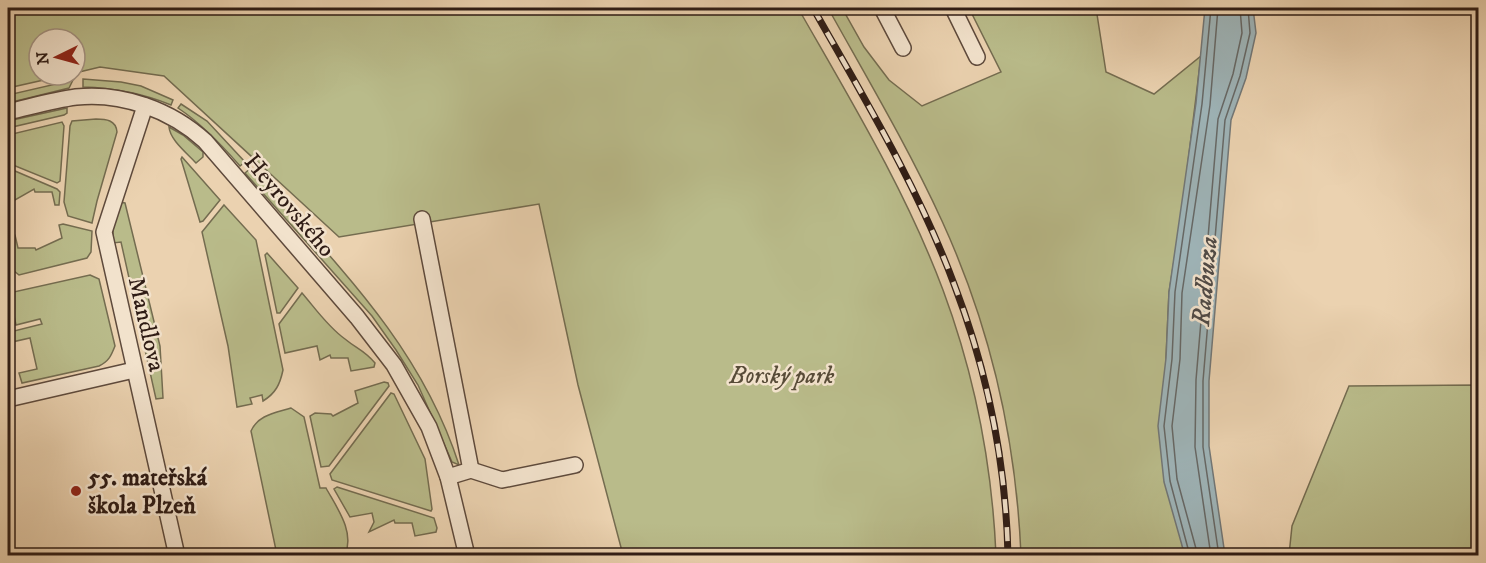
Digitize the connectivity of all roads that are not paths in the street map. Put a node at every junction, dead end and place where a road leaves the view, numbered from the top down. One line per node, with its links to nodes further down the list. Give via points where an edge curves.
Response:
1 (882, 8): 3 (street)
2 (953, 8): 4 (street)
3 (903, 48)
4 (977, 57)
5 (145, 106): 6 (street, Heyrovského, via 110,98 80,97); 8 (street, Mandlova, via 104,232); 12 (street, Heyrovského, via 177,120 205,141 357,318 401,376 429,427)
6 (8, 112)
7 (422, 219): 11 (street)
8 (134, 369): 9 (street); 13 (street, Mandlova)
9 (8, 399)
10 (575, 465): 11 (street, via 502,480)
11 (471, 470): 12 (street)
12 (448, 477): 14 (street, Heyrovského)
13 (177, 555)
14 (467, 555)

